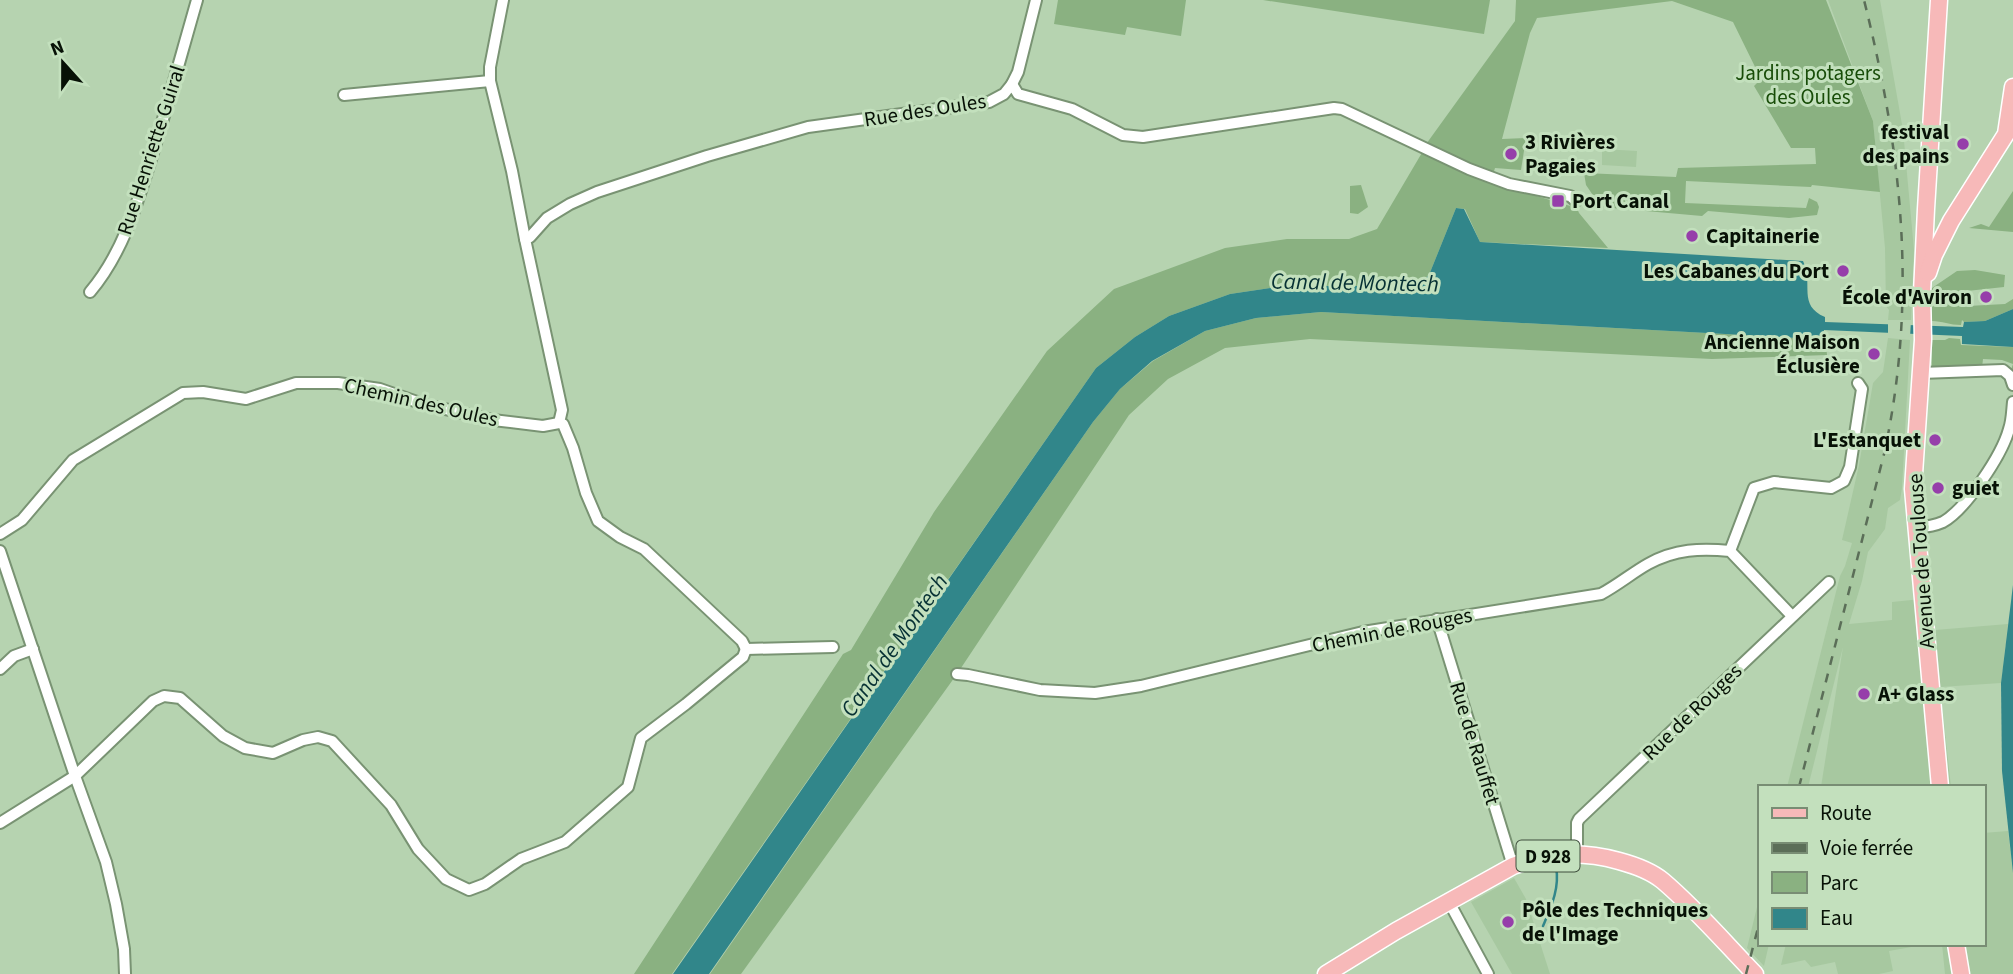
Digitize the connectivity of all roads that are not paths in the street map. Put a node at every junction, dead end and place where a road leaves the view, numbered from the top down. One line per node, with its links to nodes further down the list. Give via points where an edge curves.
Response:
1 (197, 0): 13 (street, Rue Henriette Guiral, via 131,223 103,277)
2 (503, 0): 5 (street)
3 (1035, 0): 6 (street)
4 (1938, 0): 9 (main road)
5 (490, 81): 8 (street); 12 (street)
6 (1012, 84): 10 (street, Rue des Oules, via 1018,94 1072,109 1123,135 1143,137 1334,108 1469,169); 12 (street, Rue des Oules, via 989,102 808,127 708,156 569,204)
7 (2013, 87): 11 (main road, via 2006,134)
8 (344, 95)
9 (1927, 197): 11 (main road, via 1930,213 1944,220); 14 (main road)
10 (1576, 201)
11 (1957, 214): 14 (main road, via 1934,255)
12 (525, 239): 19 (street, via 562,410)
13 (90, 292)
14 (1923, 292): 15 (main road, Avenue de Toulouse)
15 (1921, 373): 17 (street, via 2003,370); 20 (main road, Avenue de Toulouse, via 1913,489)
16 (1858, 383): 23 (street, via 1862,389 1844,481 1831,488 1774,482 1754,488)
17 (2013, 385)
18 (2013, 402): 20 (street, via 2010,429 2000,450 1960,509 1938,524)
19 (559, 423): 21 (street, Chemin des Oules, via 543,426 493,420 380,389 338,383 296,383 246,399 183,393 73,460 22,520); 29 (street, via 564,425 598,521 644,549 742,640)
20 (1916, 528): 33 (main road, Avenue de Toulouse)
21 (0, 534)
22 (0, 551): 28 (street)
23 (1731, 551): 25 (street); 26 (street, Chemin de Rouges, via 1694,549 1670,554 1601,594)
24 (1829, 582): 25 (street, Rue de Rouges)
25 (1792, 616): 35 (street, Rue de Rouges, via 1579,819)
26 (1437, 619): 31 (street, Chemin de Rouges, via 1095,693 1040,690); 36 (street, Rue de Rauffet)
27 (833, 647): 29 (street)
28 (33, 649): 30 (street, via 14,656); 32 (street)
29 (746, 649): 32 (street, via 743,657 641,738 628,787 565,842 521,859 469,890 446,879 418,849 391,805 331,741 318,737 273,753 245,748 223,737 180,698 164,696 153,701)
30 (0, 669)
31 (957, 674)
32 (75, 776): 34 (street); 39 (street, via 106,862)
33 (1940, 785)
34 (0, 823)
35 (1577, 853): 36 (main road, D 928); 42 (main road, D 928, via 1634,865 1661,879)
36 (1513, 866): 37 (main road, D 928)
37 (1448, 902): 40 (main road, D 928); 41 (street)
38 (1956, 948): 43 (main road)
39 (125, 974)
40 (1326, 974)
41 (1488, 974)
42 (1755, 974)
43 (1959, 974)

